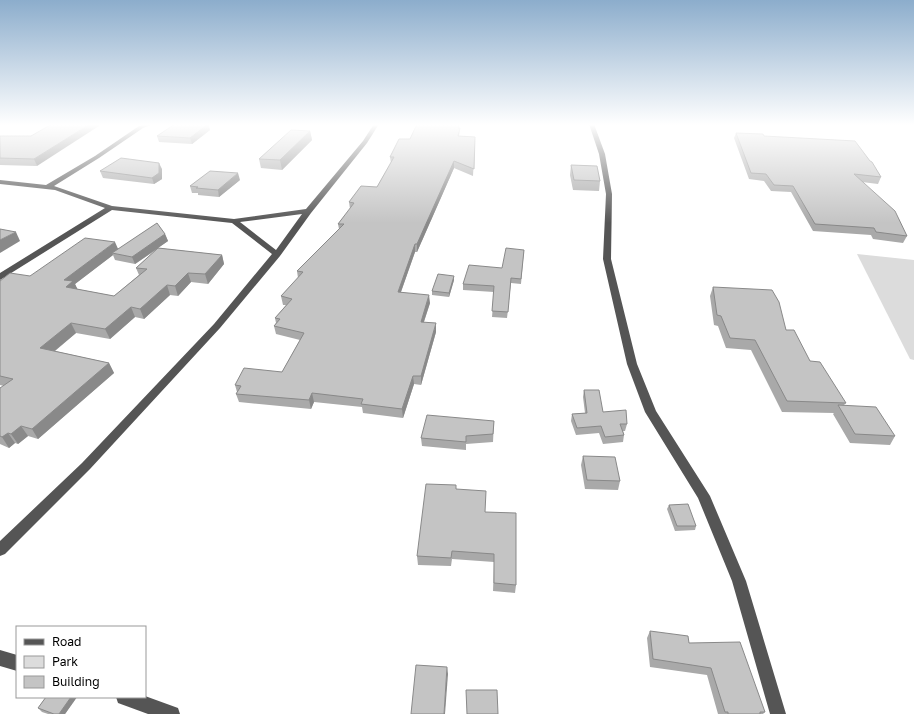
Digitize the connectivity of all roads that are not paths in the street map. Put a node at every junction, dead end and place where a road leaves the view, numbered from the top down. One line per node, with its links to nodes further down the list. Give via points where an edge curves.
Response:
1 (96, 157): 5 (street)
2 (352, 157): 7 (street)
3 (603, 157): 16 (street, via 609,194 607,259 632,364 651,412 704,496 710,510 739,581)
4 (0, 182): 5 (street)
5 (47, 187): 6 (street)
6 (111, 208): 8 (street); 10 (street)
7 (308, 211): 8 (street); 9 (street)
8 (234, 221): 9 (street)
9 (277, 254): 11 (street, via 217,326 146,402 86,466)
10 (0, 277)
11 (0, 550)
12 (0, 658): 13 (street)
13 (16, 662)
14 (127, 698): 15 (street)
15 (172, 714)
16 (778, 714)

